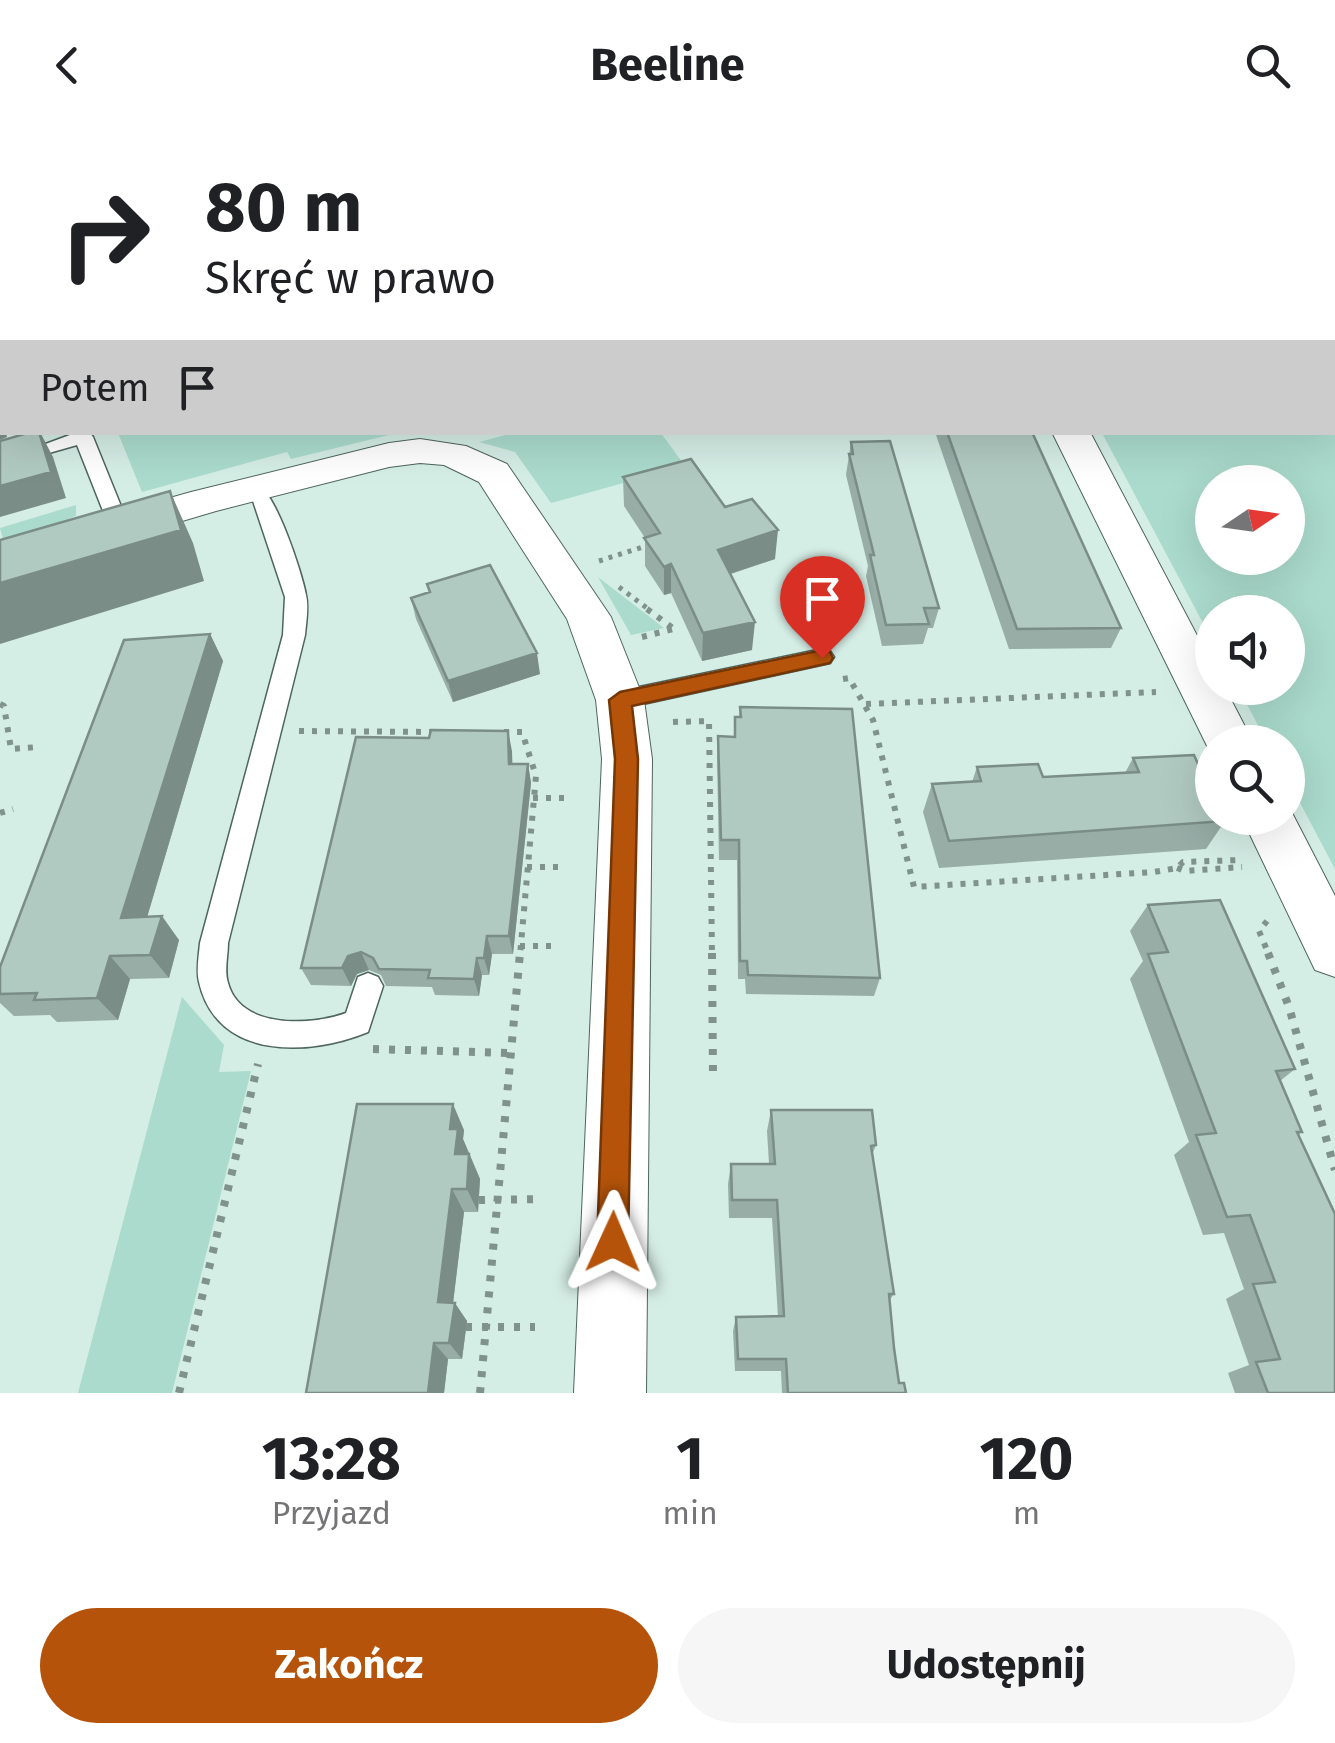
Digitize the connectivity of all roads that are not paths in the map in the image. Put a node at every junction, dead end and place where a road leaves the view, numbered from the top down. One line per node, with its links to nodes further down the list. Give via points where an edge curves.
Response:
1 (52, 435): 4 (lane)
2 (1072, 435): 11 (street)
3 (456, 444): 6 (street); 10 (street, via 493,473 589,617)
4 (16, 445)
5 (42, 448): 7 (lane, via 83,437)
6 (255, 488): 7 (street); 14 (lane, via 296,596 294,636 214,943 213,983 228,1010 265,1035 334,1035 358,1022)
7 (119, 526): 8 (street)
8 (0, 562)
9 (822, 658): 10 (lane)
10 (620, 700): 15 (street, via 627,759)
11 (1220, 725)
12 (1252, 849): 13 (street)
13 (1335, 952)
14 (368, 986)
15 (610, 1393)

